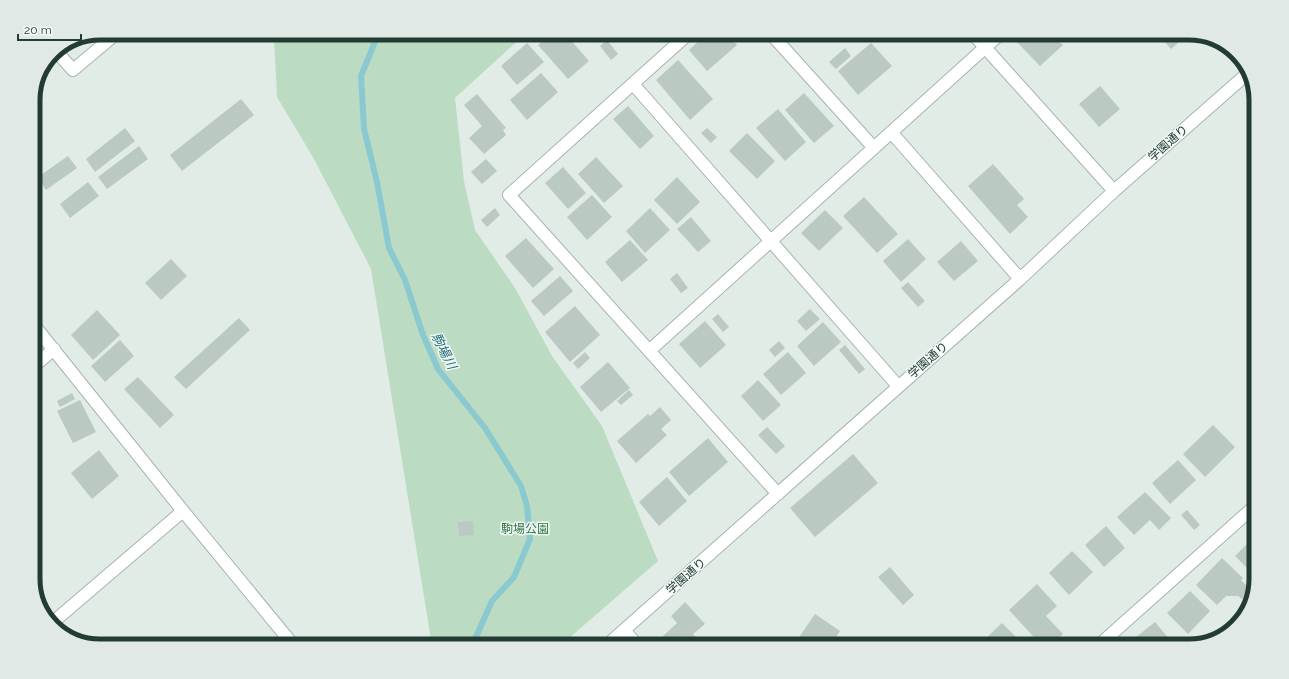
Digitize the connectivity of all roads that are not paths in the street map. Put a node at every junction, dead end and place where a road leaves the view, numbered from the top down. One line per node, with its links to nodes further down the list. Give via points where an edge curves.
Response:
1 (109, 40): 7 (street, via 73,70)
2 (681, 40): 9 (street)
3 (777, 40): 11 (street)
4 (978, 40): 6 (street)
5 (994, 40): 6 (street)
6 (985, 48): 10 (street); 12 (street)
7 (60, 55)
8 (1244, 76): 12 (street, 学園通り)
9 (633, 84): 13 (street); 17 (street, via 509,195)
10 (891, 132): 11 (street); 14 (street)
11 (874, 148): 13 (street)
12 (1114, 191): 14 (street, 学園通り)
13 (771, 240): 17 (street); 19 (street)
14 (1020, 279): 19 (street, 学園通り)
15 (40, 332): 16 (street)
16 (54, 349): 18 (street); 21 (street)
17 (648, 351): 20 (street)
18 (40, 361)
19 (898, 386): 20 (street, 学園通り)
20 (778, 494): 24 (street, 学園通り)
21 (183, 511): 23 (street); 25 (street)
22 (1249, 511): 28 (street)
23 (56, 620)
24 (624, 630): 26 (street, 学園通り); 27 (street)
25 (288, 639)
26 (614, 639)
27 (632, 639)
28 (1106, 639)

